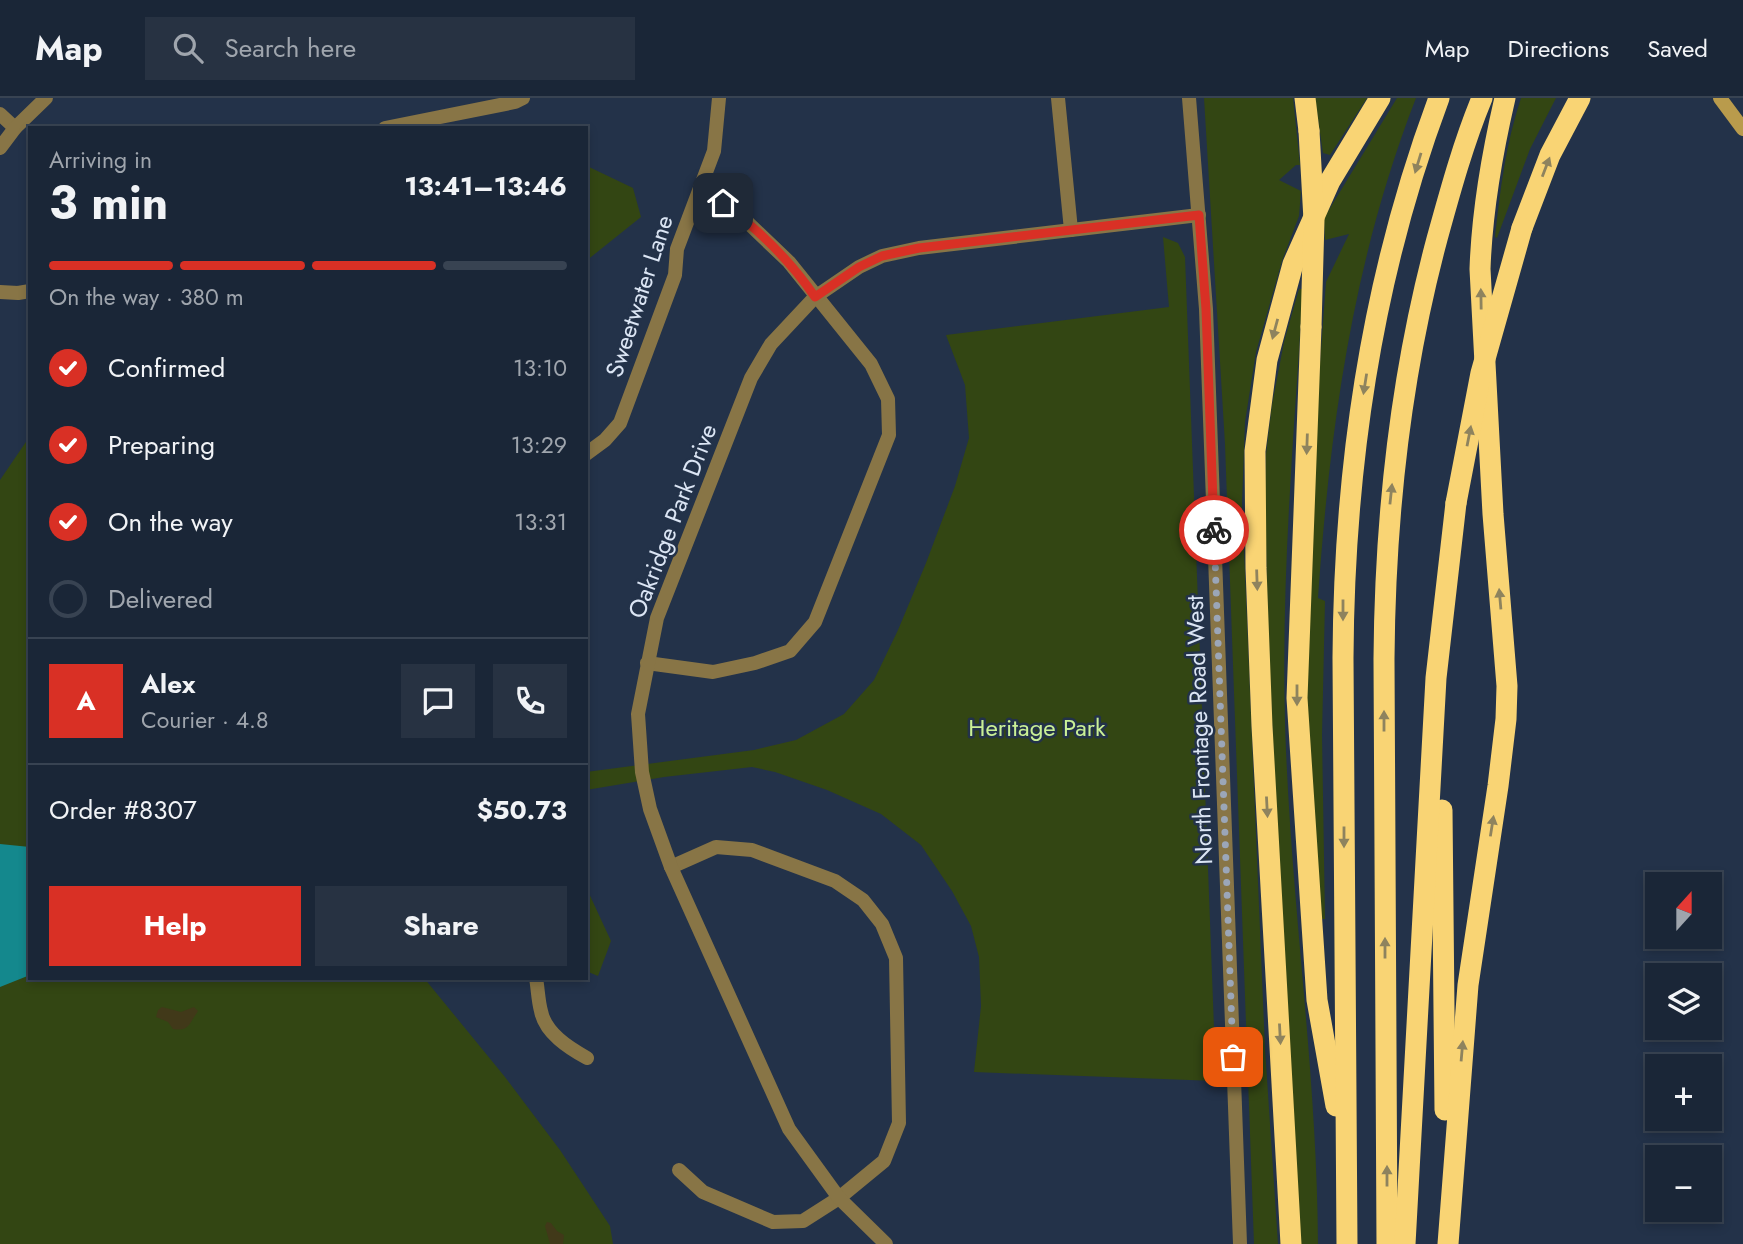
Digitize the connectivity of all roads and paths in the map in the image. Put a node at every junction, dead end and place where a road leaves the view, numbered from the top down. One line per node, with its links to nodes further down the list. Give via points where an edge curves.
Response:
1 (46, 98): 15 (street)
2 (523, 98): 14 (street)
3 (719, 98): 18 (street, Sweetwater Lane, via 714,151)
4 (1058, 98): 20 (street)
5 (1189, 98): 19 (street, North Frontage Road West)
6 (1305, 98): 30 (highway, one-way to 30, bridge, via 1314,220 1297,698 1317,1000)
7 (1380, 98): 36 (highway, one-way to 36, via 1330,181 1293,264 1267,360 1255,451 1262,726)
8 (1440, 98): 30 (highway, one-way to 30, via 1384,276 1350,500 1343,581)
9 (1482, 98): 38 (highway, one-way to 9, via 1384,647 1390,508 1399,423 1421,298)
10 (1506, 98): 32 (highway, one-way to 10, via 1468,985 1506,719 1480,269 1493,154)
11 (1720, 98): 16 (main road)
12 (1580, 102): 25 (highway, one-way to 12, bridge, via 1456,503 1481,373 1522,228 1550,155)
13 (0, 114): 15 (street)
14 (396, 126)
15 (15, 128): 17 (street)
16 (1743, 129)
17 (0, 148)
18 (701, 187): 23 (street, via 744,219 789,262); 24 (street, Sweetwater Lane, via 677,249 675,275 620,423)
19 (1199, 215): 20 (street, Oakridge Park Drive); 35 (street, North Frontage Road West)
20 (1071, 230): 23 (street, Oakridge Park Drive, via 882,256)
21 (28, 291): 22 (street)
22 (0, 292)
23 (815, 297): 26 (street, Oakridge Park Drive, via 771,344 751,378 657,618); 26 (street, via 872,364 888,399 889,435 815,622 790,651 755,663 713,672)
24 (588, 453)
25 (1441, 650): 32 (highway, via 1446,1130); 39 (highway, via 1435,691)
26 (648, 663): 27 (street, Oakridge Park Drive, via 638,715 639,746 650,809)
27 (671, 867): 33 (street, Oakridge Park Drive, via 789,1129); 33 (street, via 716,847 752,849 835,881 863,900 882,924 896,958 899,1123 884,1161)
28 (536, 980): 29 (street, via 545,1023)
29 (587, 1058)
30 (1347, 1165): 37 (highway)
31 (679, 1170): 33 (street, via 702,1192 773,1222 803,1221)
32 (1452, 1193): 40 (highway)
33 (839, 1198): 34 (street, Oakridge Park Drive)
34 (886, 1244)
35 (1240, 1244)
36 (1290, 1244)
37 (1347, 1244)
38 (1387, 1244)
39 (1405, 1244)
40 (1448, 1244)

